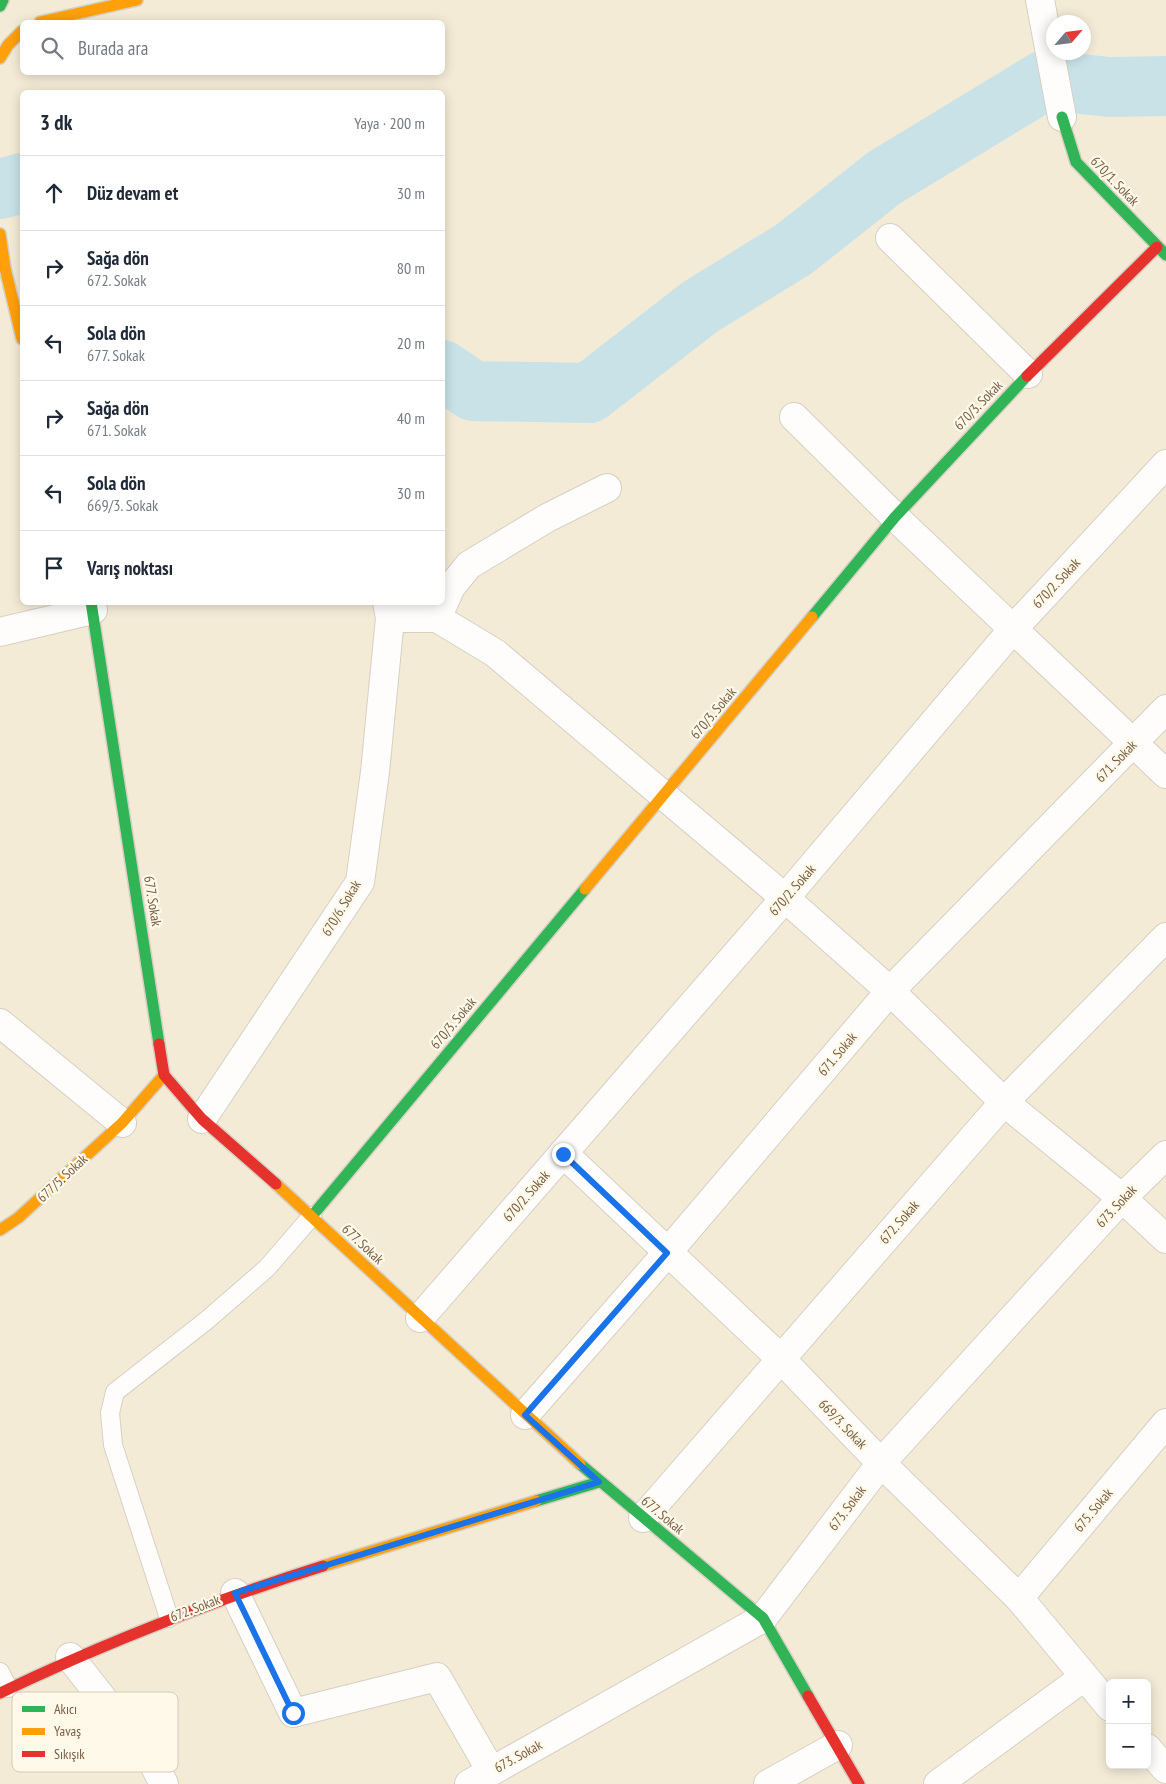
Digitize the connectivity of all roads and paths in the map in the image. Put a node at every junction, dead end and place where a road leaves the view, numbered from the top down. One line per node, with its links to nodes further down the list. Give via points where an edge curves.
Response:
1 (3, 0): 3 (street)
2 (137, 0): 5 (street)
3 (0, 6)
4 (1042, 12): 8 (street)
5 (49, 20)
6 (20, 33): 7 (street)
7 (0, 58)
8 (1062, 117): 11 (street, 670/1. Sokak, via 1076,162)
9 (1, 238): 13 (street)
10 (890, 238): 15 (street)
11 (1157, 247): 12 (street, 670/1. Sokak); 15 (street, 670/3. Sokak)
12 (1166, 255)
13 (9, 280): 14 (street)
14 (20, 330)
15 (1028, 374): 19 (street, 670/3. Sokak)
16 (794, 417): 19 (street)
17 (1166, 464): 25 (street, 670/2. Sokak)
18 (607, 488): 20 (street, via 547,518 469,565 451,587)
19 (895, 517): 25 (street); 30 (street, 670/3. Sokak)
20 (445, 600)
21 (443, 605): 24 (street)
22 (92, 606): 26 (street); 35 (street, 677. Sokak)
23 (389, 610): 24 (street); 37 (street, 670/6. Sokak, via 375,772 360,882)
24 (437, 618): 30 (street, via 495,653)
25 (1013, 629): 28 (street); 31 (street, 670/2. Sokak)
26 (0, 632)
27 (1166, 709): 28 (street, 671. Sokak)
28 (1134, 744): 29 (street); 33 (street, 671. Sokak)
29 (1166, 774)
30 (664, 795): 31 (street); 42 (street, 670/3. Sokak)
31 (785, 898): 33 (street); 39 (street, 670/2. Sokak)
32 (1166, 937): 36 (street, 672. Sokak)
33 (890, 991): 36 (street); 45 (street, 671. Sokak)
34 (0, 1023): 38 (street)
35 (164, 1075): 37 (street, 677. Sokak); 38 (street, 677/5. Sokak)
36 (1004, 1102): 41 (street); 47 (street, 672. Sokak)
37 (202, 1119): 42 (street, 677. Sokak)
38 (122, 1123): 43 (street, 677/5. Sokak, via 18,1218)
39 (563, 1154): 45 (street, 669/3. Sokak); 46 (street, 670/2. Sokak)
40 (1166, 1155): 41 (street, 673. Sokak)
41 (1122, 1198): 44 (street); 50 (street, 673. Sokak)
42 (312, 1216): 46 (street, 677. Sokak); 55 (lane, via 267,1268 116,1392 110,1413 114,1445)
43 (0, 1230)
44 (1166, 1238)
45 (667, 1253): 47 (street, 669/3. Sokak); 48 (street, 671. Sokak)
46 (420, 1318): 48 (street, 677. Sokak)
47 (780, 1358): 50 (street, 669/3. Sokak); 52 (street, 672. Sokak)
48 (525, 1415): 51 (street, 677. Sokak)
49 (1166, 1422): 54 (street, 675. Sokak)
50 (881, 1463): 54 (street, 669/3. Sokak); 56 (street, 673. Sokak)
51 (599, 1482): 52 (street, 677. Sokak); 53 (street, 672. Sokak)
52 (644, 1518): 56 (street, 677. Sokak)
53 (235, 1593): 55 (street, 672. Sokak); 67 (street, via 293,1713 437,1677)
54 (1019, 1598): 59 (street, 669/3. Sokak)
55 (169, 1618): 57 (street, 672. Sokak)
56 (764, 1618): 63 (street, 677. Sokak); 67 (street, 673. Sokak)
57 (70, 1657): 60 (street, 672. Sokak); 61 (street)
58 (0, 1672): 60 (lane)
59 (1084, 1678): 62 (street, 669/3. Sokak); 71 (street)
60 (4, 1690)
61 (97, 1692)
62 (1106, 1702)
63 (838, 1745): 69 (street); 70 (street, 677. Sokak)
64 (1151, 1752): 65 (street)
65 (1166, 1769)
66 (158, 1772): 68 (street)
67 (480, 1778)
68 (164, 1784)
69 (768, 1784)
70 (859, 1784)
71 (938, 1784)

